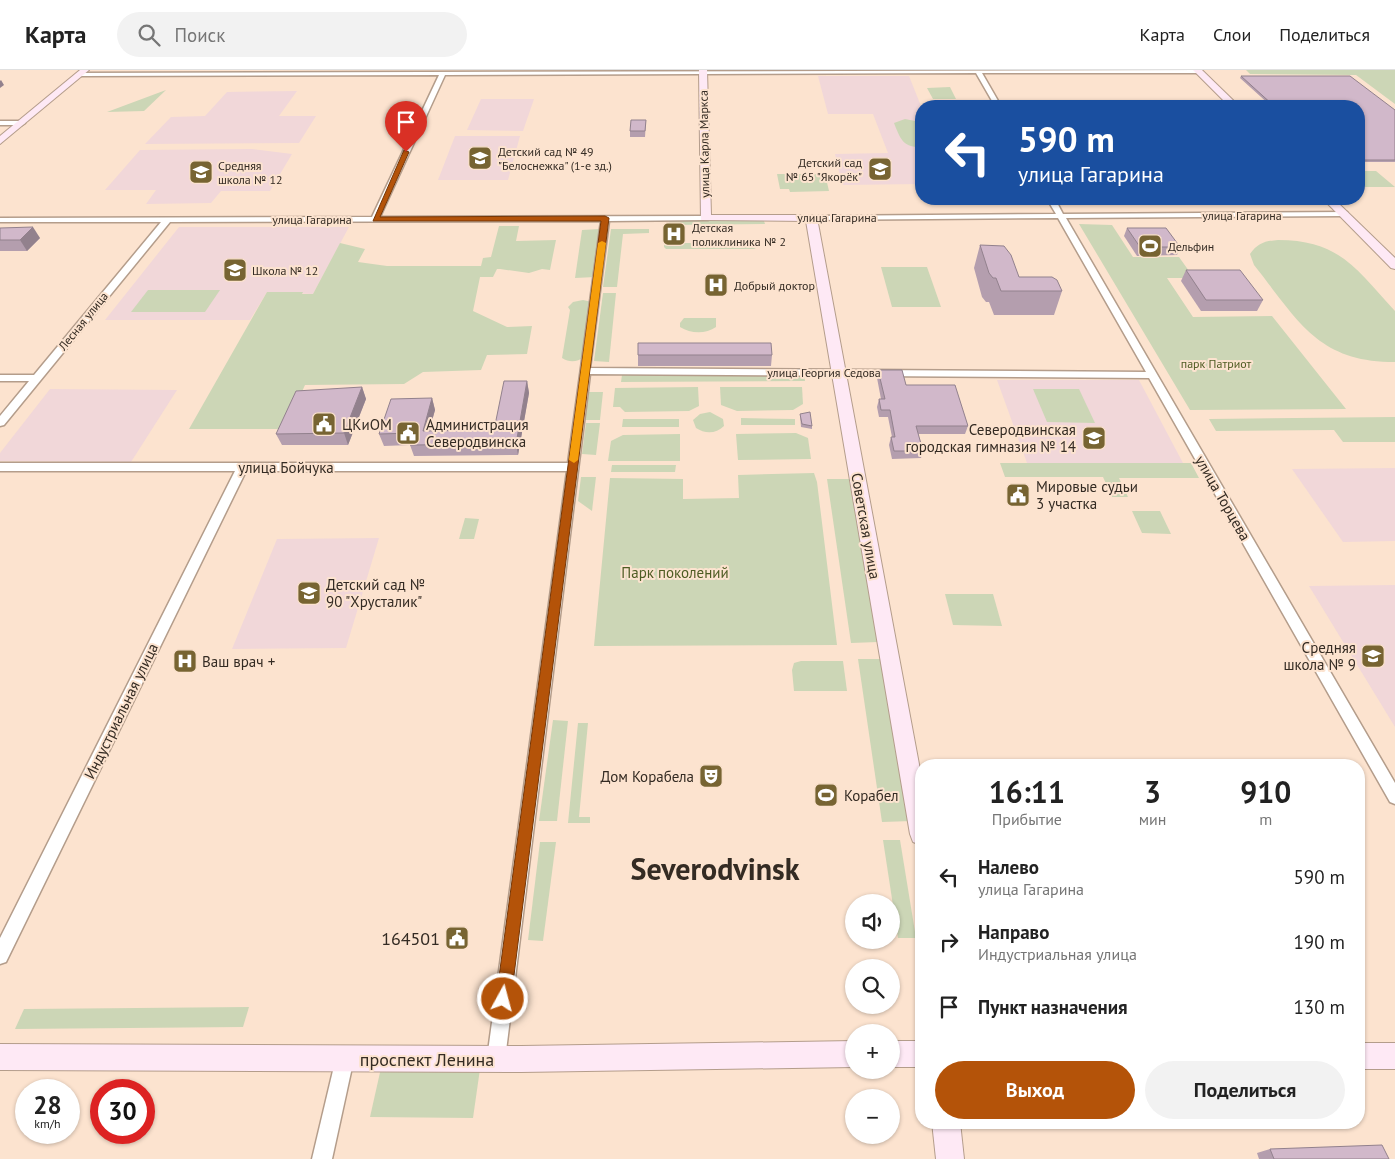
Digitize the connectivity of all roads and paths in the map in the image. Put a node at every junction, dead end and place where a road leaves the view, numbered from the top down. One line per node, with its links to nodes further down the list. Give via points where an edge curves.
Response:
1 (703, 71): 4 (street); 5 (street); 16 (street, улица Карла Маркса)
2 (1197, 71): 4 (street); 7 (street)
3 (83, 72): 5 (street); 9 (street)
4 (978, 72): 6 (street)
5 (443, 73): 18 (street)
6 (994, 100)
7 (1228, 100)
8 (0, 123): 9 (street)
9 (22, 123): 10 (street)
10 (0, 141)
11 (1055, 205): 14 (street, улица Торцева)
12 (1334, 205): 13 (street)
13 (1344, 214): 14 (street, улица Гагарина); 21 (street)
14 (1061, 216): 17 (street, улица Гагарина); 24 (street, улица Торцева)
15 (605, 218): 16 (street, улица Гагарина); 18 (street, улица Гагарина); 22 (street)
16 (705, 218): 17 (street, улица Гагарина)
17 (811, 218): 23 (street, Советская улица)
18 (375, 219): 20 (street, улица Гагарина)
19 (0, 220): 20 (street, улица Гагарина)
20 (166, 220): 26 (street, Лесная улица)
21 (1395, 265)
22 (585, 371): 23 (street, улица Георгия Седова); 28 (street)
23 (838, 372): 24 (street, улица Георгия Седова); 32 (street, Советская улица)
24 (1152, 375): 31 (street, улица Торцева)
25 (0, 378): 26 (street)
26 (37, 378): 27 (street, Лесная улица)
27 (0, 423)
28 (573, 466): 30 (street, улица Бойчука); 41 (street)
29 (0, 467): 30 (street, улица Бойчука)
30 (242, 467): 33 (street, Индустриальная улица)
31 (1395, 797)
32 (915, 801)
33 (0, 956)
34 (845, 1054): 41 (street, проспект Ленина)
35 (900, 1054): 36 (street)
36 (915, 1054)
37 (1365, 1056): 38 (street)
38 (1395, 1056)
39 (0, 1057): 40 (street, проспект Ленина)
40 (345, 1058): 41 (street, проспект Ленина); 43 (street)
41 (496, 1059)
42 (947, 1129): 44 (street)
43 (322, 1159)
44 (950, 1159)

